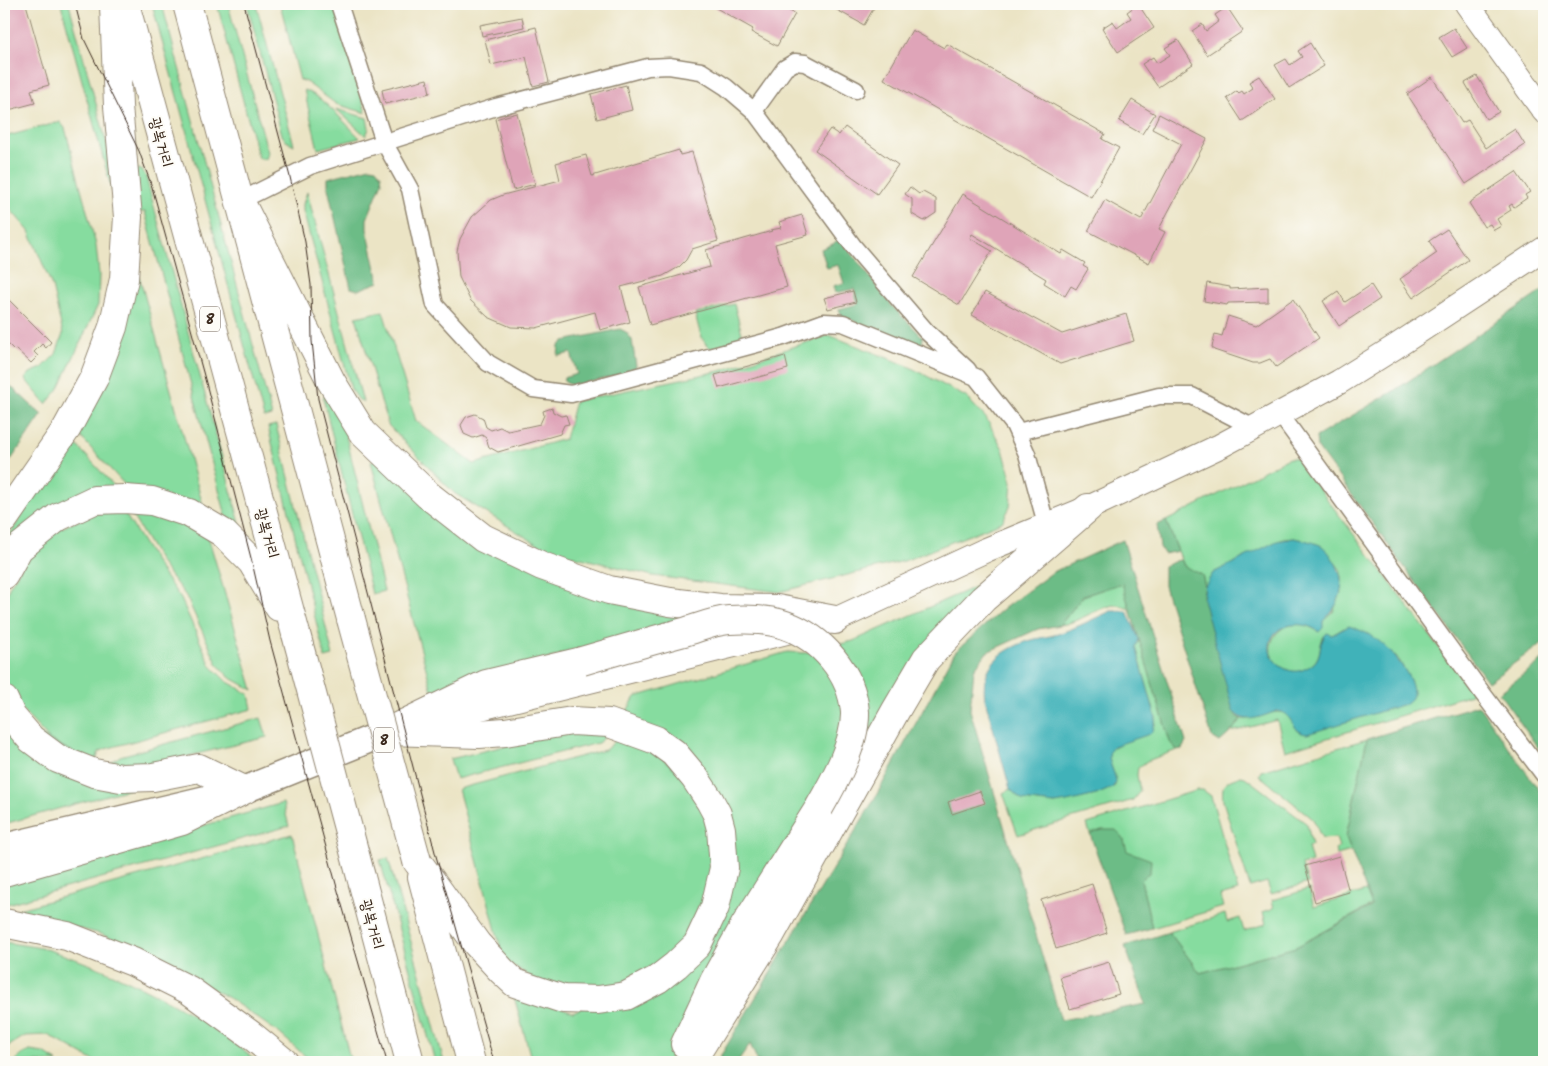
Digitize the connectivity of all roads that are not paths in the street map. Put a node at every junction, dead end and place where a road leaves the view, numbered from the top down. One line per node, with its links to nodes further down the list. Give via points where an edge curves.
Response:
1 (114, 4): 17 (highway, via 118,106 128,217 124,279 113,327 94,378 67,428)
2 (125, 4): 21 (highway, 광복거리 / 8)
3 (187, 4): 10 (highway, 8)
4 (340, 4): 9 (street)
5 (1466, 4): 7 (street)
6 (856, 90): 8 (street, via 805,63 795,62 785,68)
7 (1544, 111)
8 (754, 112): 9 (street, via 726,87 701,71 669,66 563,89); 12 (street, via 854,247 926,331)
9 (384, 142): 10 (street, via 310,166); 12 (street, via 410,188 435,305 488,363 533,389 571,394 824,322 843,323)
10 (240, 201): 20 (highway, via 332,381 363,433 428,495 483,538 542,566 609,590 670,602 720,608 776,609); 27 (highway, 8, bridge)
11 (1544, 249): 13 (street, via 1395,347)
12 (976, 377): 15 (street)
13 (1280, 414): 14 (street); 24 (street)
14 (1254, 428): 15 (street, via 1192,396 1159,396); 16 (street)
15 (1018, 432): 18 (street)
16 (1088, 508): 18 (street); 34 (highway, via 983,599 926,659 770,934)
17 (4, 519)
18 (1046, 524): 20 (street)
19 (4, 575): 21 (highway, via 19,548 58,517 94,500 152,501 189,513 224,533 252,562)
20 (835, 620): 23 (street)
21 (296, 634): 31 (highway, 광복거리 / 8, bridge)
22 (4, 700): 25 (highway, via 12,717 31,739 67,763 121,778 153,777 199,768)
23 (390, 731): 25 (main road); 27 (highway, via 479,734 572,722 610,723 656,740 674,753 695,778 717,814 724,868 715,908 697,944 658,979 626,996 598,1000 563,999 516,983 477,944); 33 (highway, bridge, via 486,684 582,661 726,620 756,619 785,625 810,638 834,658 848,683 855,713 850,745 819,808 745,924 714,980)
24 (1544, 775)
25 (244, 790): 26 (main road); 28 (highway, via 182,821)
26 (4, 847)
27 (417, 862): 32 (highway, 8)
28 (4, 872)
29 (4, 923): 30 (highway, via 66,936 133,962 189,990)
30 (284, 1062)
31 (410, 1062)
32 (472, 1062)
33 (679, 1062)
34 (691, 1062)

